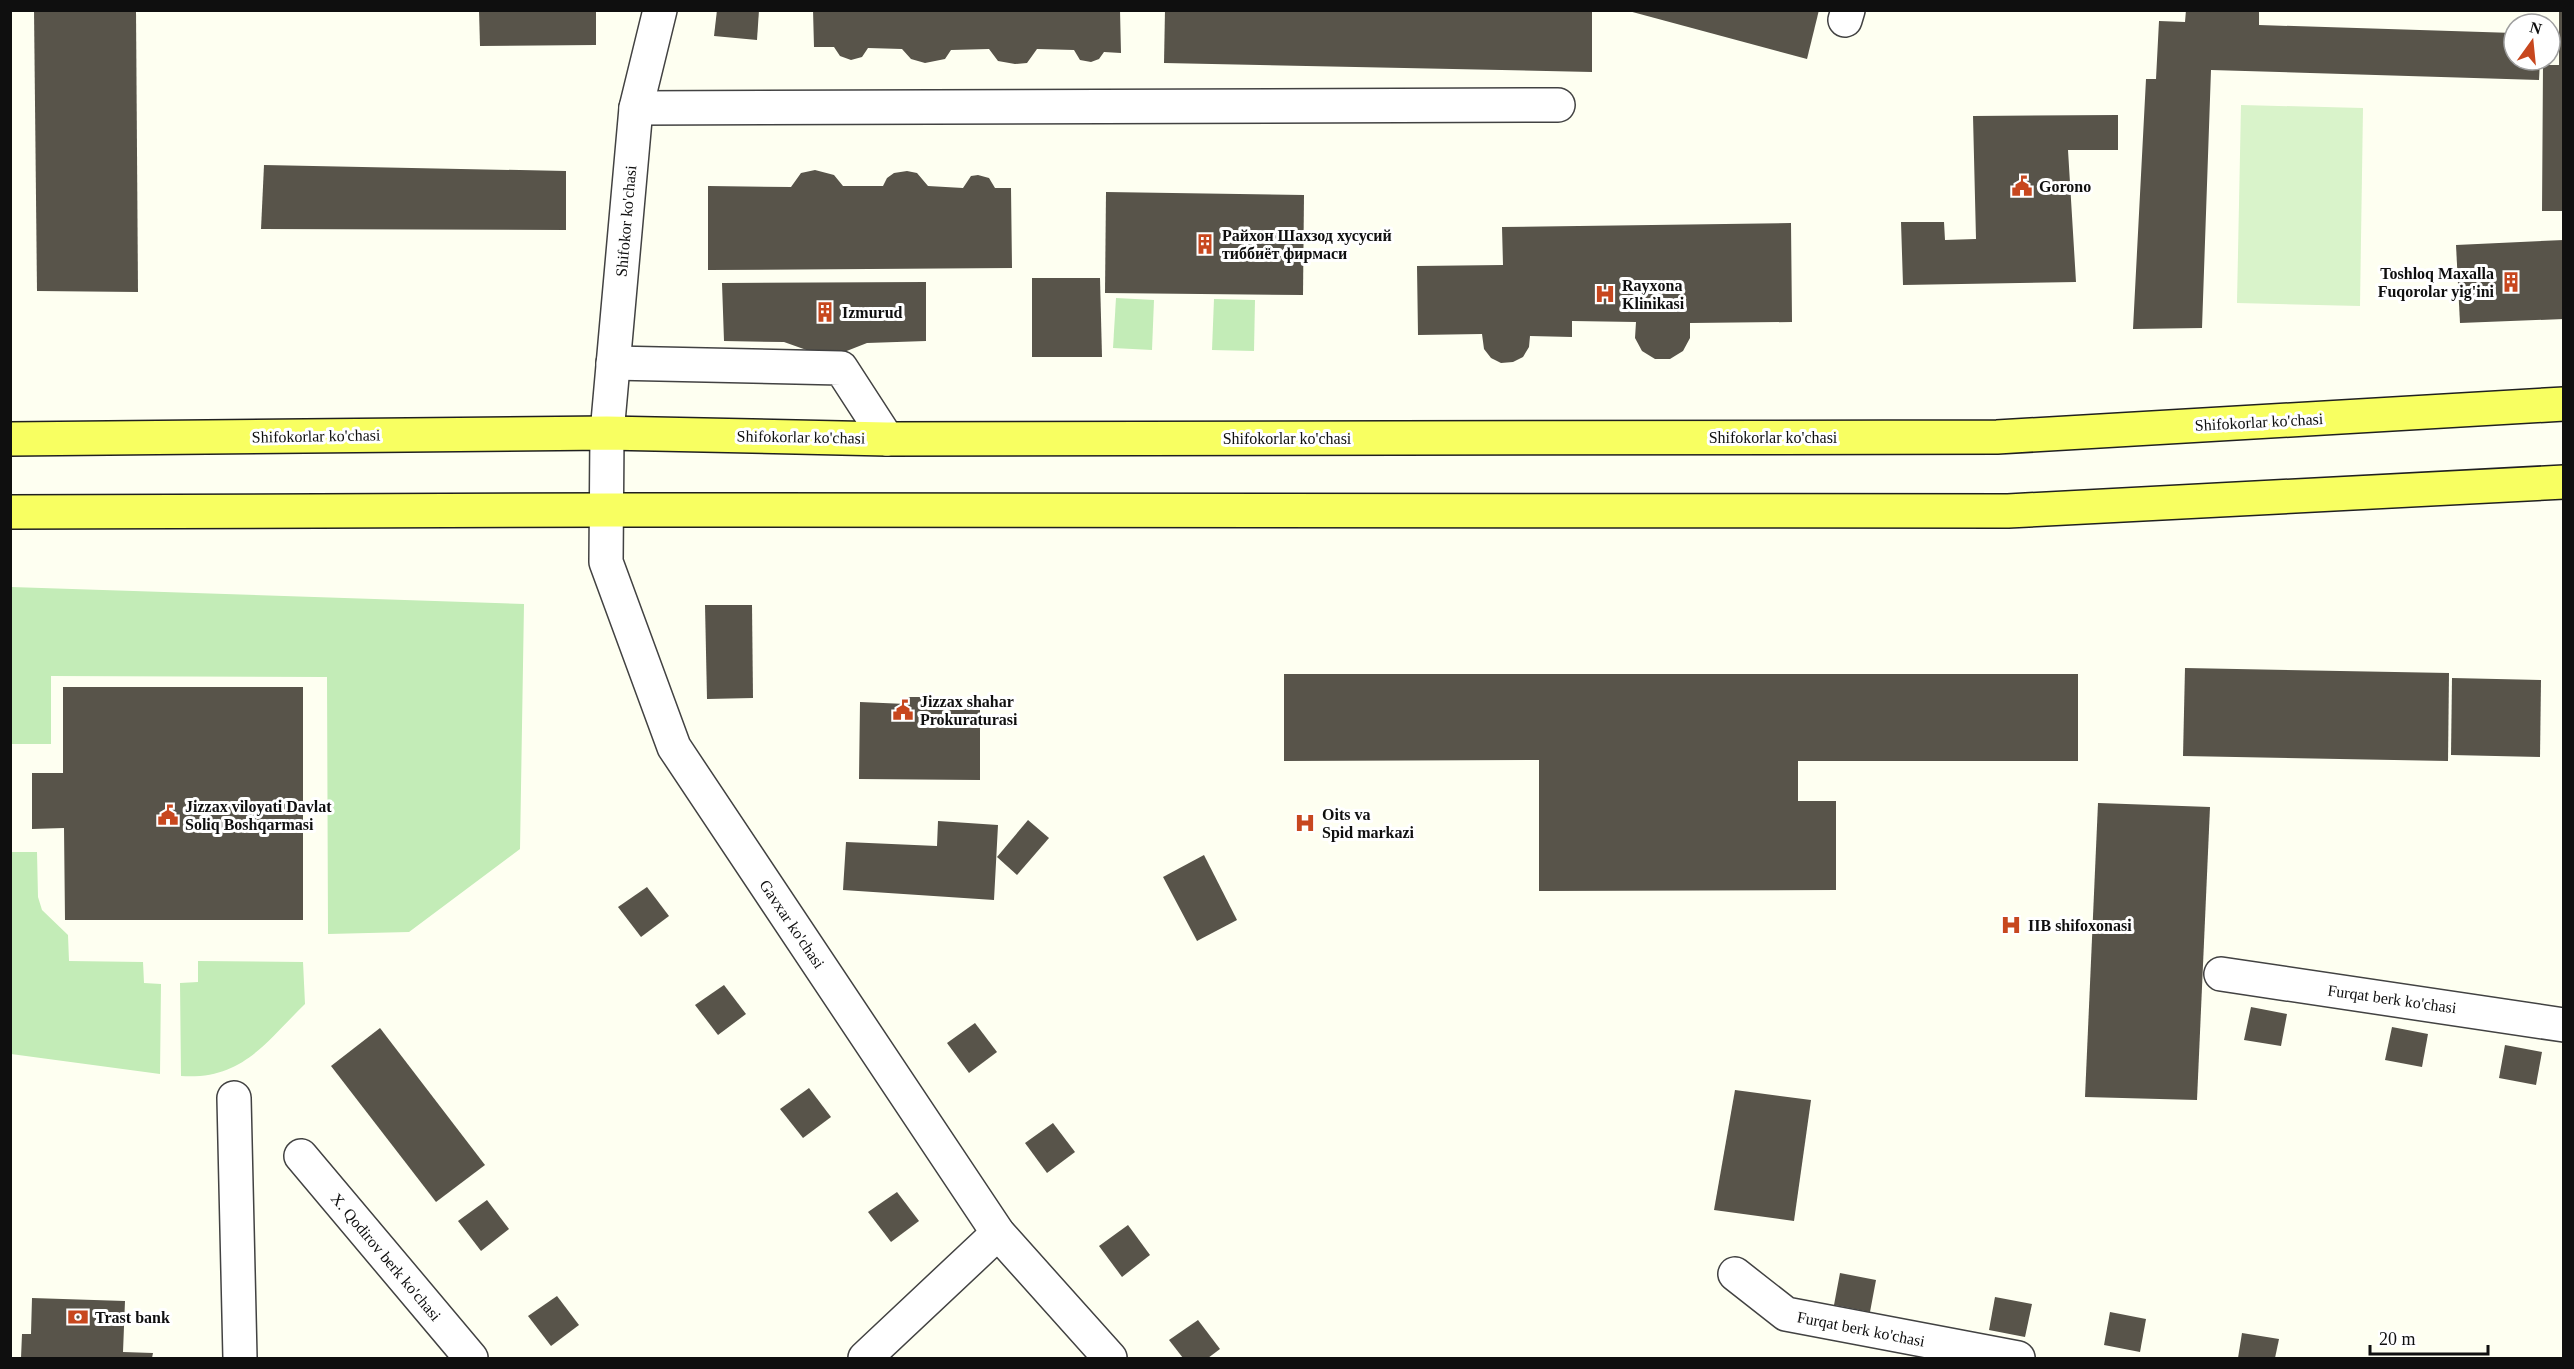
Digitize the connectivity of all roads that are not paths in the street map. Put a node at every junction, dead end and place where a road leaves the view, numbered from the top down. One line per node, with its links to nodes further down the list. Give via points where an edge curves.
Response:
1 (660, 10): 3 (street, Shifokor ko'chasi)
2 (1558, 105): 3 (street)
3 (636, 108): 4 (street, Shifokor ko'chasi)
4 (613, 363): 6 (street, Shifokor ko'chasi); 7 (street, via 841,368)
5 (2564, 404): 7 (main road, Shifokorlar ko'chasi, via 1997,437)
6 (607, 434): 7 (main road, Shifokorlar ko'chasi); 8 (main road, Shifokorlar ko'chasi); 10 (street, Gavxar ko'chasi)
7 (887, 439)
8 (10, 440)
9 (2564, 482): 10 (main road, via 2008,511)
10 (607, 510): 11 (main road); 16 (street, Gavxar ko'chasi, via 606,562 674,747)
11 (10, 512)
12 (2221, 974): 13 (street, Furqat berk ko'chasi)
13 (2564, 1025)
14 (234, 1098): 19 (street)
15 (301, 1156): 20 (street, X. Qodirov berk ko'chasi)
16 (999, 1233): 21 (street); 22 (street, Gavxar ko'chasi)
17 (1735, 1274): 18 (street, Furqat berk ko'chasi, via 1786,1314)
18 (1964, 1354): 23 (street, Furqat berk ko'chasi)
19 (240, 1359)
20 (471, 1359)
21 (865, 1359)
22 (1110, 1359)
23 (2018, 1359)

